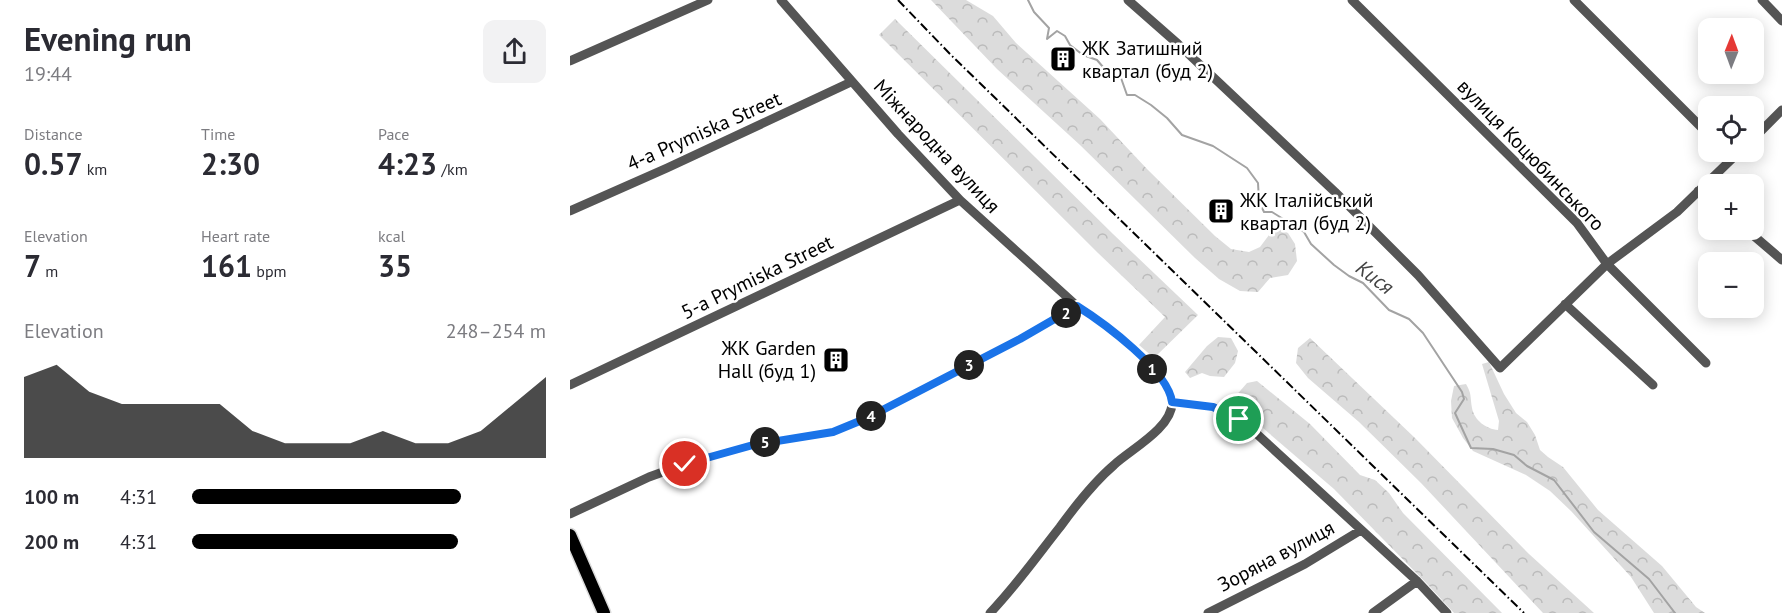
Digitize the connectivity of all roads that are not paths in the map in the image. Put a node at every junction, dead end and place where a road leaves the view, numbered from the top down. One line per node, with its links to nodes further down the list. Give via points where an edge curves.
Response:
1 (708, 0): 8 (street)
2 (781, 0): 9 (street, Міжнародна вулиця)
3 (1128, 0): 21 (street, via 1343,200 1418,275 1500,368)
4 (1352, 0): 20 (street, вулиця Коцюбинського, via 1576,223)
5 (1574, 0): 11 (street)
6 (1762, 0): 7 (street)
7 (1782, 21)
8 (570, 61)
9 (851, 82): 16 (street, Міжнародна вулиця); 17 (street, 4-a Prymiska Street)
10 (1782, 110): 12 (street)
11 (1698, 124)
12 (1764, 128)
13 (1726, 162): 14 (street)
14 (1715, 174)
15 (1698, 191): 20 (street, via 1677,212)
16 (960, 200): 22 (street, Міжнародна вулиця); 25 (street, 5-a Prymiska Street)
17 (570, 211)
18 (1759, 240): 19 (street)
19 (1782, 260)
20 (1607, 264): 21 (street); 23 (street, вулиця Коцюбинського)
21 (1565, 304): 24 (street)
22 (1077, 306): 26 (street, Міжнародна вулиця, via 1139,356 1167,387); 27 (street, via 850,426 746,446 685,464)
23 (1706, 363)
24 (1653, 385)
25 (570, 386)
26 (1172, 402): 28 (street, via 1213,407 1243,422); 32 (street, via 1170,413 1158,428 1085,494)
27 (570, 514)
28 (1361, 530): 30 (street); 33 (street, Зоряна вулиця, via 1305,564)
29 (570, 535): 31 (main road)
30 (1417, 581): 34 (street); 35 (street)
31 (604, 613)
32 (990, 613)
33 (1208, 613)
34 (1373, 613)
35 (1447, 613)

